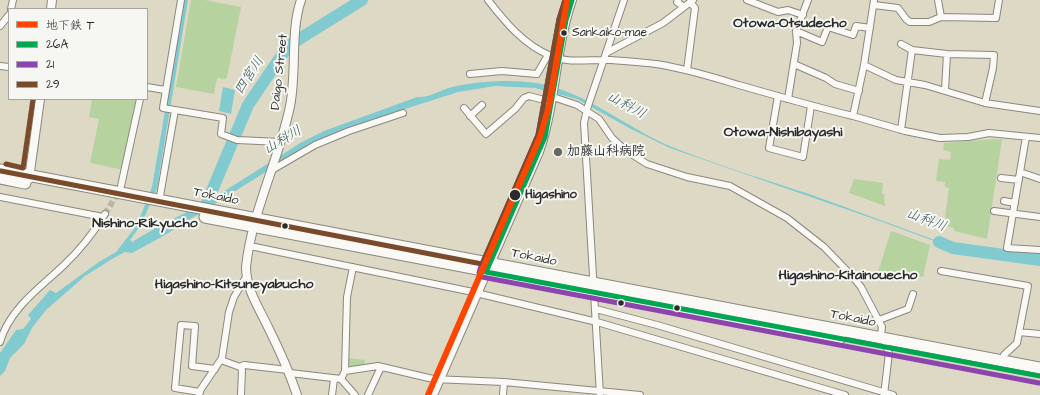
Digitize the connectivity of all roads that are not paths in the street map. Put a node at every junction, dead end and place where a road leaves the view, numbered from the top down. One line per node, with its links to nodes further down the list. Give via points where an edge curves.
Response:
1 (181, 0): 33 (street)
2 (301, 0): 54 (street, Daigo Street, via 296,31 292,96)
3 (488, 0): 24 (street, via 521,37)
4 (572, 0): 25 (street)
5 (624, 0): 22 (street)
6 (747, 0): 14 (street, via 778,12 788,10)
7 (808, 0): 14 (street)
8 (938, 0): 16 (street)
9 (1000, 0): 16 (street, via 996,18)
10 (677, 1): 13 (street)
11 (691, 1): 13 (street); 29 (street, via 695,8)
12 (874, 2): 16 (street, via 898,8 910,22 928,22); 18 (street)
13 (684, 7): 22 (street, via 650,30)
14 (803, 15): 19 (street)
15 (8, 17): 17 (street)
16 (942, 17)
17 (0, 26)
18 (870, 28): 19 (street, via 856,26 853,36 828,27 822,42); 28 (street)
19 (796, 31): 27 (street)
20 (904, 43): 21 (street)
21 (912, 50): 23 (street); 31 (street)
22 (606, 53): 26 (street)
23 (946, 54): 34 (street); 41 (street, via 994,55)
24 (548, 55): 25 (street); 30 (street, via 538,74 502,71)
25 (559, 59): 26 (street); 37 (street)
26 (604, 60): 29 (street, via 657,64); 46 (street)
27 (794, 64): 35 (street, via 834,84); 38 (street)
28 (864, 65): 31 (street, via 896,80); 35 (street)
29 (687, 70): 36 (street)
30 (470, 74)
31 (908, 82): 34 (street); 51 (street)
32 (148, 87): 33 (street)
33 (165, 90): 45 (street, via 163,108)
34 (945, 90): 41 (street)
35 (859, 91): 50 (street)
36 (778, 96): 38 (street); 43 (street, via 769,148 803,157)
37 (553, 98): 46 (street); 49 (street, via 524,98 486,134); 75 (street, via 540,152)
38 (788, 99): 43 (street)
39 (40, 100): 61 (street)
40 (140, 100): 63 (street)
41 (985, 103): 47 (street)
42 (482, 105): 49 (street)
43 (810, 106): 50 (street)
44 (464, 108): 49 (street)
45 (175, 110): 54 (street, via 222,118 221,134 234,139); 64 (street)
46 (587, 110): 78 (street, via 585,143); 82 (street, via 599,119 612,138 625,150 647,164 687,177 730,186 788,218 824,247 853,277)
47 (1040, 111)
48 (403, 113): 55 (street, via 348,131 315,145)
49 (470, 116)
50 (853, 116): 51 (street)
51 (901, 130): 52 (street, via 948,139 989,133)
52 (1026, 138): 53 (street); 57 (street)
53 (1040, 138)
54 (280, 146): 55 (street, Daigo Street)
55 (273, 168): 71 (street, Daigo Street)
56 (0, 170): 61 (highway, Tokaido)
57 (1020, 172): 60 (street); 62 (street)
58 (0, 178): 61 (highway, Tokaido)
59 (1001, 178): 62 (street)
60 (1040, 179)
61 (29, 180): 71 (highway, Tokaido)
62 (1019, 180): 67 (street)
63 (122, 186)
64 (160, 196)
65 (0, 197): 86 (street, via 104,216 66,264 20,307 8,322)
66 (1004, 201): 67 (street)
67 (1015, 203): 69 (street)
68 (994, 212): 69 (street)
69 (1013, 214): 70 (street); 73 (street, via 1007,248)
70 (1040, 217)
71 (256, 223): 72 (street, Daigo Street); 75 (highway, Tokaido)
72 (250, 246): 74 (street); 77 (street, Daigo Street)
73 (1040, 250)
74 (353, 267): 79 (street); 94 (street, via 347,297)
75 (488, 268): 78 (highway, Tokaido); 79 (street)
76 (941, 271): 84 (street, via 1028,286)
77 (246, 276): 88 (street, via 229,312); 95 (street, Daigo Street, via 257,307)
78 (595, 288): 81 (street); 87 (highway, Tokaido)
79 (477, 293): 83 (street); 99 (street)
80 (913, 294): 82 (street, via 908,310)
81 (596, 309): 83 (street); 105 (street, via 657,324)
82 (879, 320): 87 (street)
83 (597, 322): 103 (street); 115 (street)
84 (1019, 332): 85 (street); 89 (street, via 1017,343 1004,355)
85 (1040, 334)
86 (0, 342)
87 (886, 343): 89 (highway, Tokaido); 96 (highway, Tokaido); 105 (street, via 889,353)
88 (221, 360): 90 (street); 93 (street)
89 (1003, 361): 92 (highway, Tokaido)
90 (240, 367): 95 (street, via 244,365); 106 (street)
91 (381, 367): 94 (street); 99 (street); 110 (street)
92 (1040, 368)
93 (215, 369): 104 (street); 104 (street, via 192,366 196,326 181,325 175,388)
94 (345, 371): 98 (street)
95 (289, 372): 97 (street); 107 (street, Daigo Street)
96 (1040, 376)
97 (334, 379): 98 (street); 108 (street)
98 (341, 379): 109 (street)
99 (440, 379): 100 (street); 111 (street)
100 (504, 382): 101 (street); 112 (street)
101 (569, 388): 102 (street); 113 (street)
102 (584, 392): 103 (street)
103 (601, 393): 114 (street)
104 (200, 394)
105 (884, 394): 116 (street)
106 (241, 395)
107 (297, 395)
108 (332, 395)
109 (355, 395)
110 (368, 395)
111 (433, 395)
112 (503, 395)
113 (568, 395)
114 (640, 395)
115 (845, 395)
116 (894, 395)

